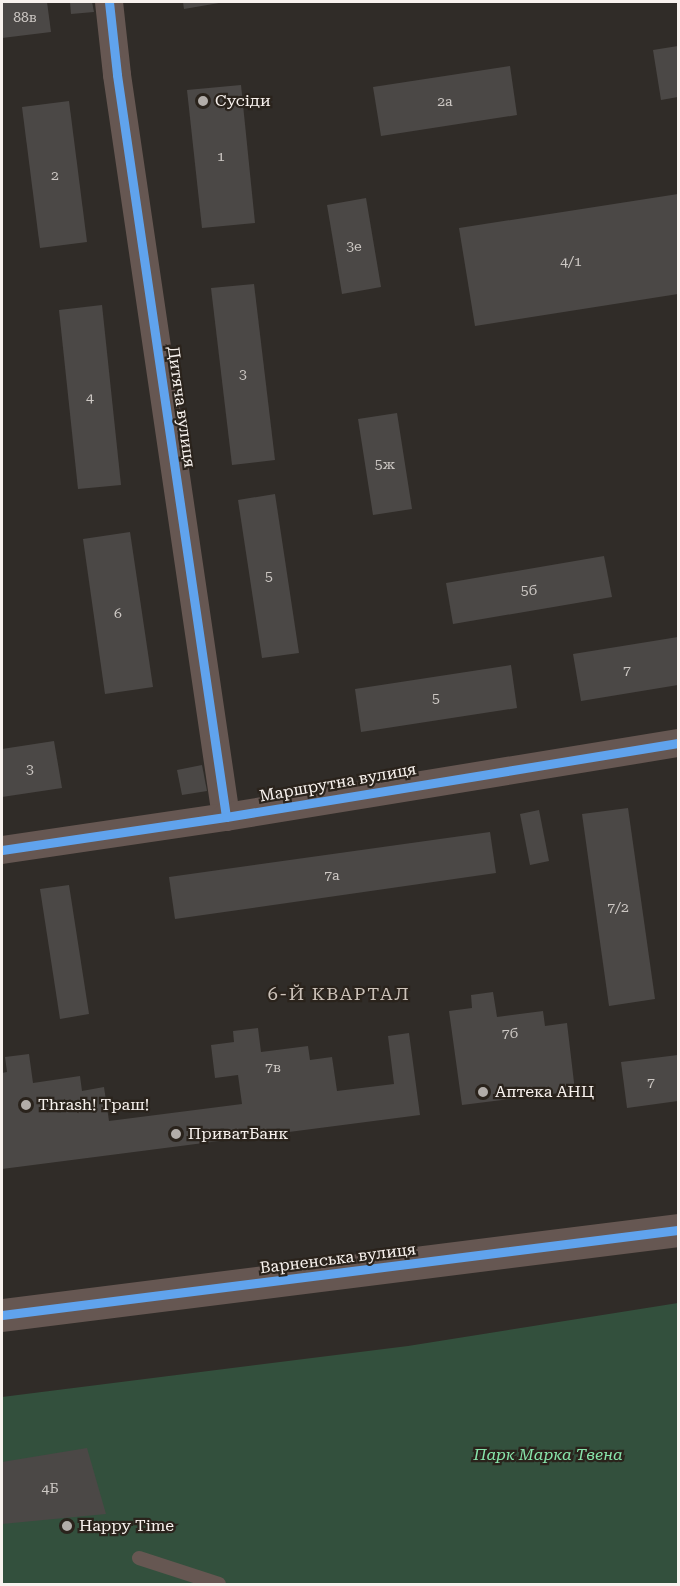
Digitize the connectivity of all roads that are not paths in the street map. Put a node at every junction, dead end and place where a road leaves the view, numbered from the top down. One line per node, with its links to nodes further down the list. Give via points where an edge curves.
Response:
1 (109, 2): 3 (street, Дитяча вулиця)
2 (678, 742): 3 (street, Маршрутна вулиця)
3 (226, 817): 4 (street, Маршрутна вулиця)
4 (2, 850)
5 (678, 1230): 6 (street, Варненська вулиця)
6 (2, 1315)
7 (139, 1558): 8 (lane)
8 (219, 1584)

